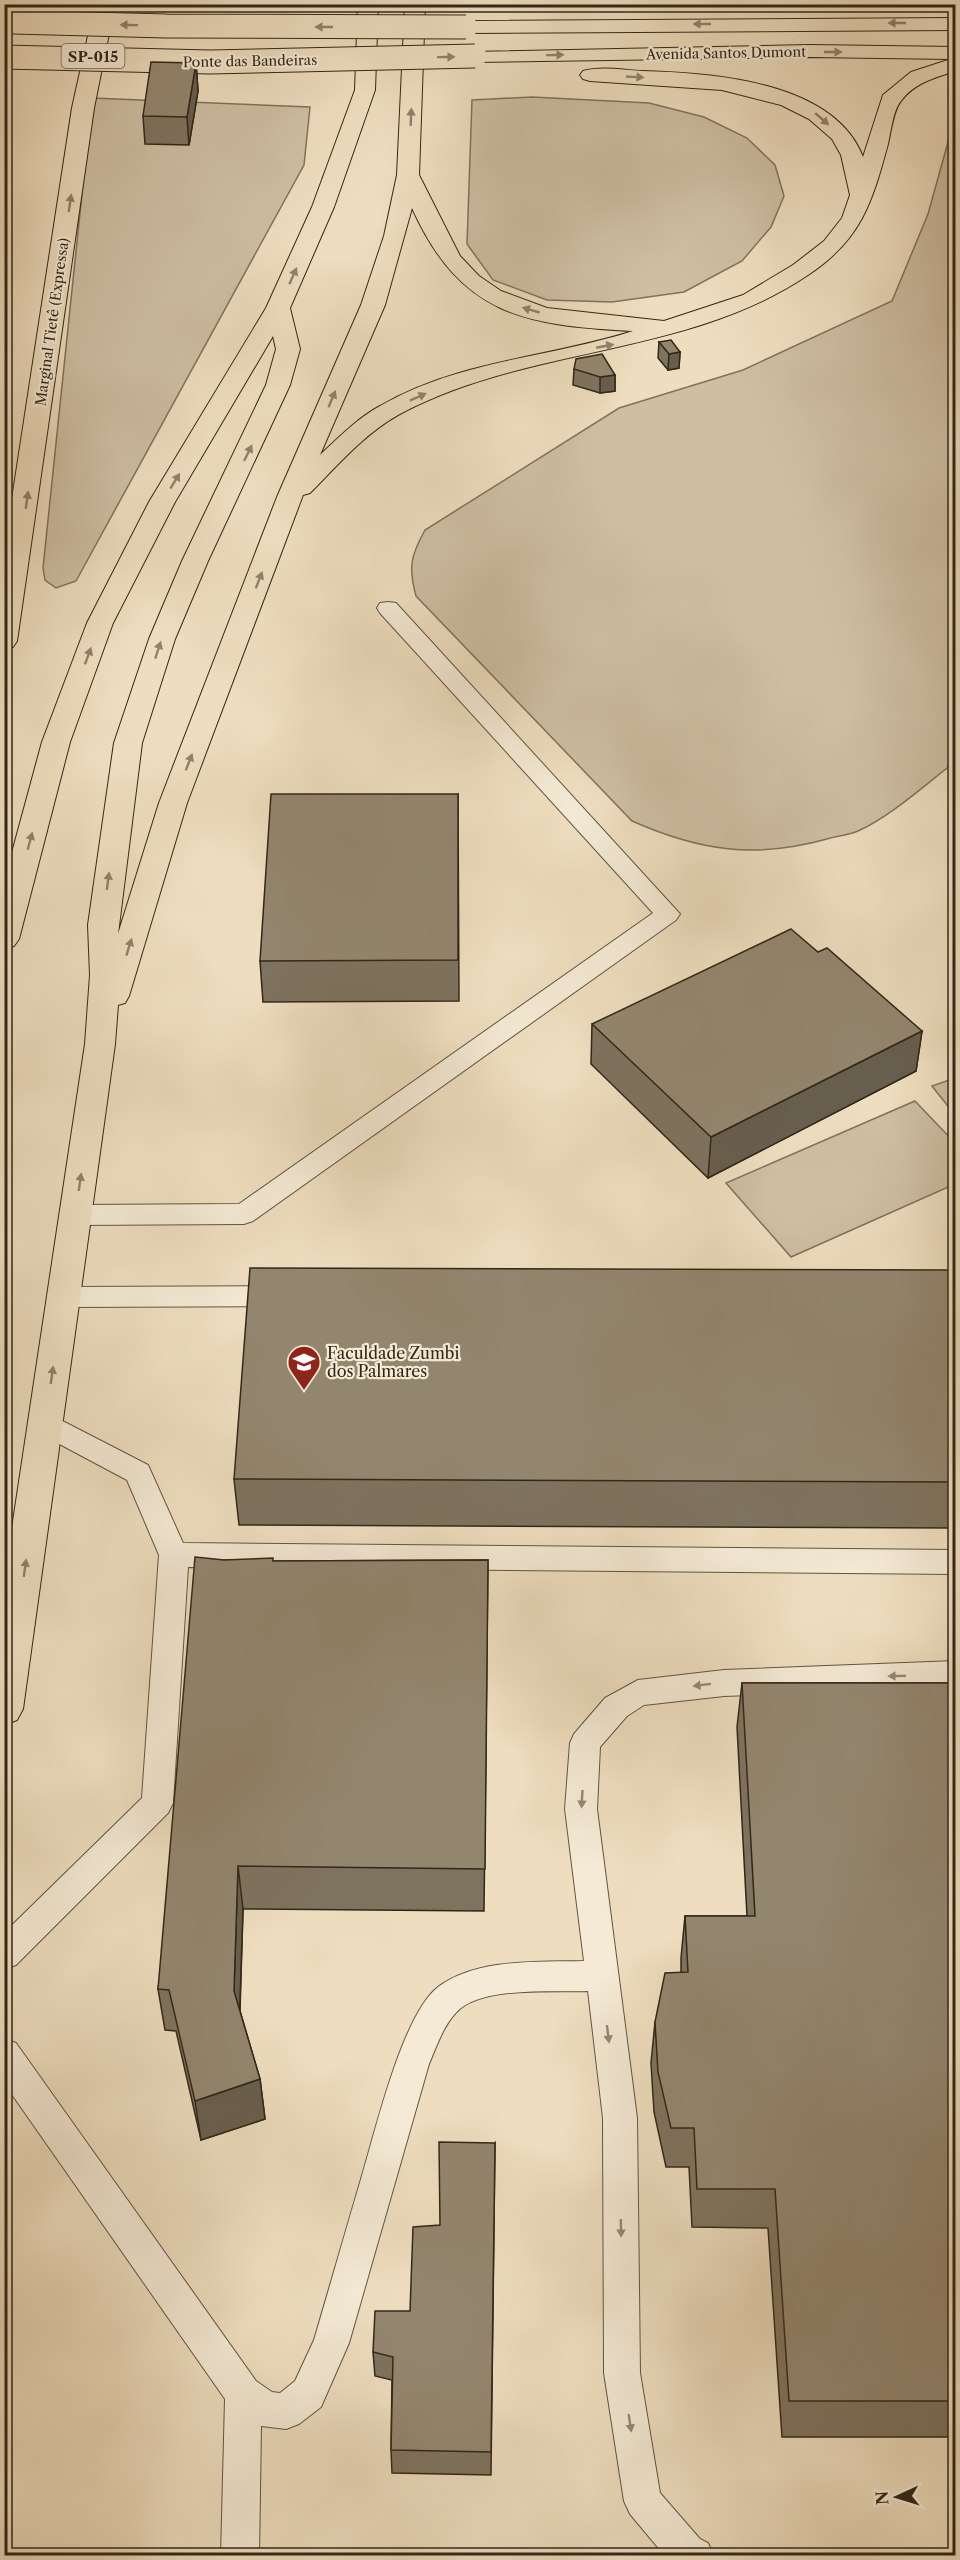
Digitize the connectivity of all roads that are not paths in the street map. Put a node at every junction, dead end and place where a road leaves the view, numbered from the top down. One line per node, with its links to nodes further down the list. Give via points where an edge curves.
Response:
1 (105, 4): 19 (highway, Marginal Tietê (Expressa) / SP-015, one-way to 1, via 83,108)
2 (368, 4): 15 (highway, one-way to 2, via 323,207 365,90)
3 (415, 4): 13 (highway, one-way to 3)
4 (517, 8): 8 (highway)
5 (859, 14): 7 (highway, Avenida Santos Dumont, one-way to 5); 8 (highway, Avenida Santos Dumont, one-way to 8)
6 (4, 22): 8 (highway, Ponte das Bandeiras, one-way to 6, bridge)
7 (956, 24)
8 (476, 26)
9 (956, 53): 10 (highway, Avenida Santos Dumont, one-way to 9)
10 (486, 56): 11 (highway, Ponte das Bandeiras, one-way to 10, bridge, via 210,62); 14 (highway, one-way to 14, via 518,69 538,72 718,84 779,97 811,110 841,136 853,160)
11 (4, 57)
12 (956, 64): 14 (highway, via 918,76 890,99)
13 (408, 175): 16 (highway, one-way to 13, via 550,316 496,297 470,280 452,261); 17 (highway, one-way to 13, via 373,305 395,236)
14 (861, 195): 16 (highway, via 853,219 839,237 801,270 751,300)
15 (278, 309): 20 (highway, one-way to 15, via 56,742 100,623 162,502); 21 (highway, one-way to 15, via 105,975 103,925 128,743 166,630 278,385 288,348)
16 (672, 326): 17 (highway, one-way to 16, via 388,411 476,374 615,344)
17 (290, 497): 21 (highway, one-way to 17, via 173,803)
18 (388, 608): 22 (lane, via 668,914 244,1214)
19 (4, 641)
20 (4, 939)
21 (100, 1044): 22 (highway, one-way to 21)
22 (75, 1215): 24 (highway)
23 (314, 1296): 24 (lane)
24 (64, 1297): 25 (highway, one-way to 24)
25 (45, 1423): 26 (lane, via 138,1473); 29 (highway, one-way to 25)
26 (174, 1555): 27 (lane); 30 (lane, via 157,1803)
27 (956, 1562)
28 (956, 1674): 31 (lane, one-way to 31, via 724,1683 638,1693 616,1707 585,1743 581,1809)
29 (4, 1709)
30 (4, 1955)
31 (600, 1976): 33 (lane, via 530,1976 473,1987 449,1997 412,2063 331,2343 308,2394 286,2411 266,2410); 35 (lane, one-way to 35, via 620,2118 622,2373 643,2501 687,2553)
32 (4, 2054): 33 (lane)
33 (243, 2394): 34 (lane)
34 (240, 2556)
35 (695, 2556)

